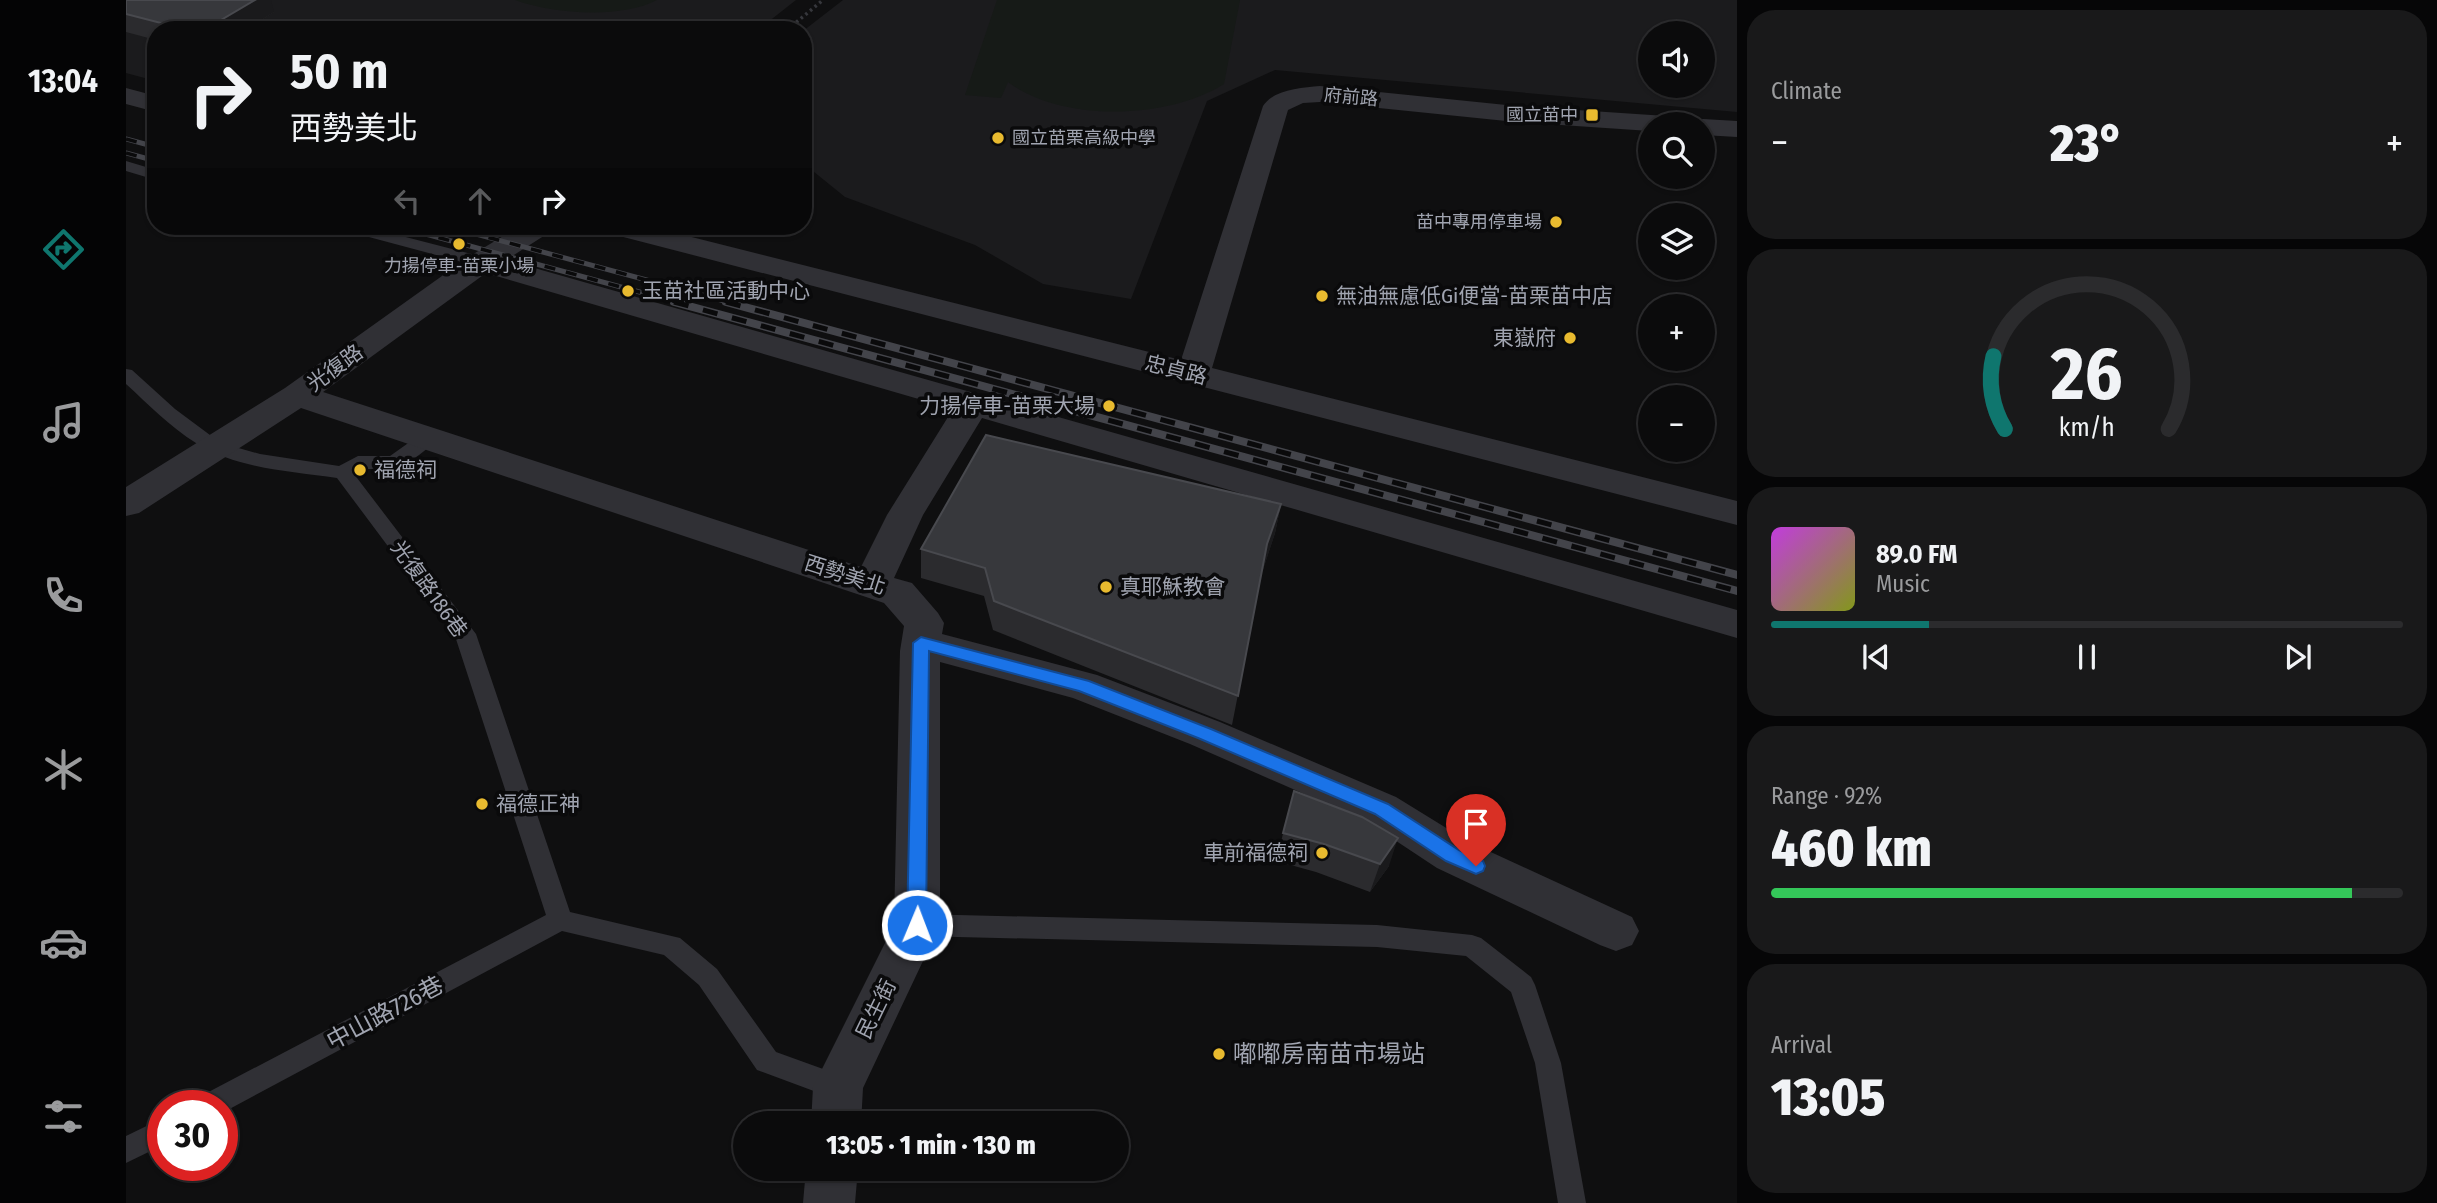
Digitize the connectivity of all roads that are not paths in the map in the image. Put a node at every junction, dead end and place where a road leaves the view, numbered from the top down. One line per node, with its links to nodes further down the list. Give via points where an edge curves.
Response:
1 (126, 96): 2 (street)
2 (147, 102)
3 (1638, 122): 13 (street, 府前路, via 1320,94 1297,96 1276,106)
4 (1715, 128): 5 (street)
5 (1737, 129)
6 (126, 166): 7 (lane)
7 (147, 172)
8 (379, 235): 11 (lane)
9 (525, 235): 11 (street, 光復路)
10 (649, 235): 13 (street, 忠貞路)
11 (481, 262): 14 (street, 光復路); 15 (street)
12 (126, 374): 17 (lane)
13 (1192, 374): 20 (street, 忠貞路)
14 (297, 396): 16 (street, 西勢美北); 17 (street, 光復路)
15 (972, 406): 21 (street, via 905,515); 22 (street)
16 (428, 438): 18 (lane, via 403,459 385,465 358,461); 21 (street, 西勢美北)
17 (216, 447): 18 (lane, via 274,463); 19 (street, 光復路)
18 (343, 472): 24 (lane, 光復路186巷, via 465,634)
19 (126, 504)
20 (1737, 513)
21 (872, 584): 23 (street, 西勢美北, via 898,593 924,623)
22 (1737, 624)
23 (921, 643): 25 (street, 民生街); 26 (street, via 1083,686 1205,733 1381,809 1453,855)
24 (560, 920): 27 (lane, 中山路726巷); 28 (lane, via 671,946 708,977 767,1061)
25 (917, 925): 28 (street, 民生街); 33 (lane, via 1377,936 1472,946 1522,985 1548,1063)
26 (1616, 930)
27 (238, 1091)
28 (837, 1105)
29 (147, 1139): 30 (lane)
30 (126, 1150)
31 (831, 1181): 32 (street)
32 (829, 1203)
33 (1572, 1203)

